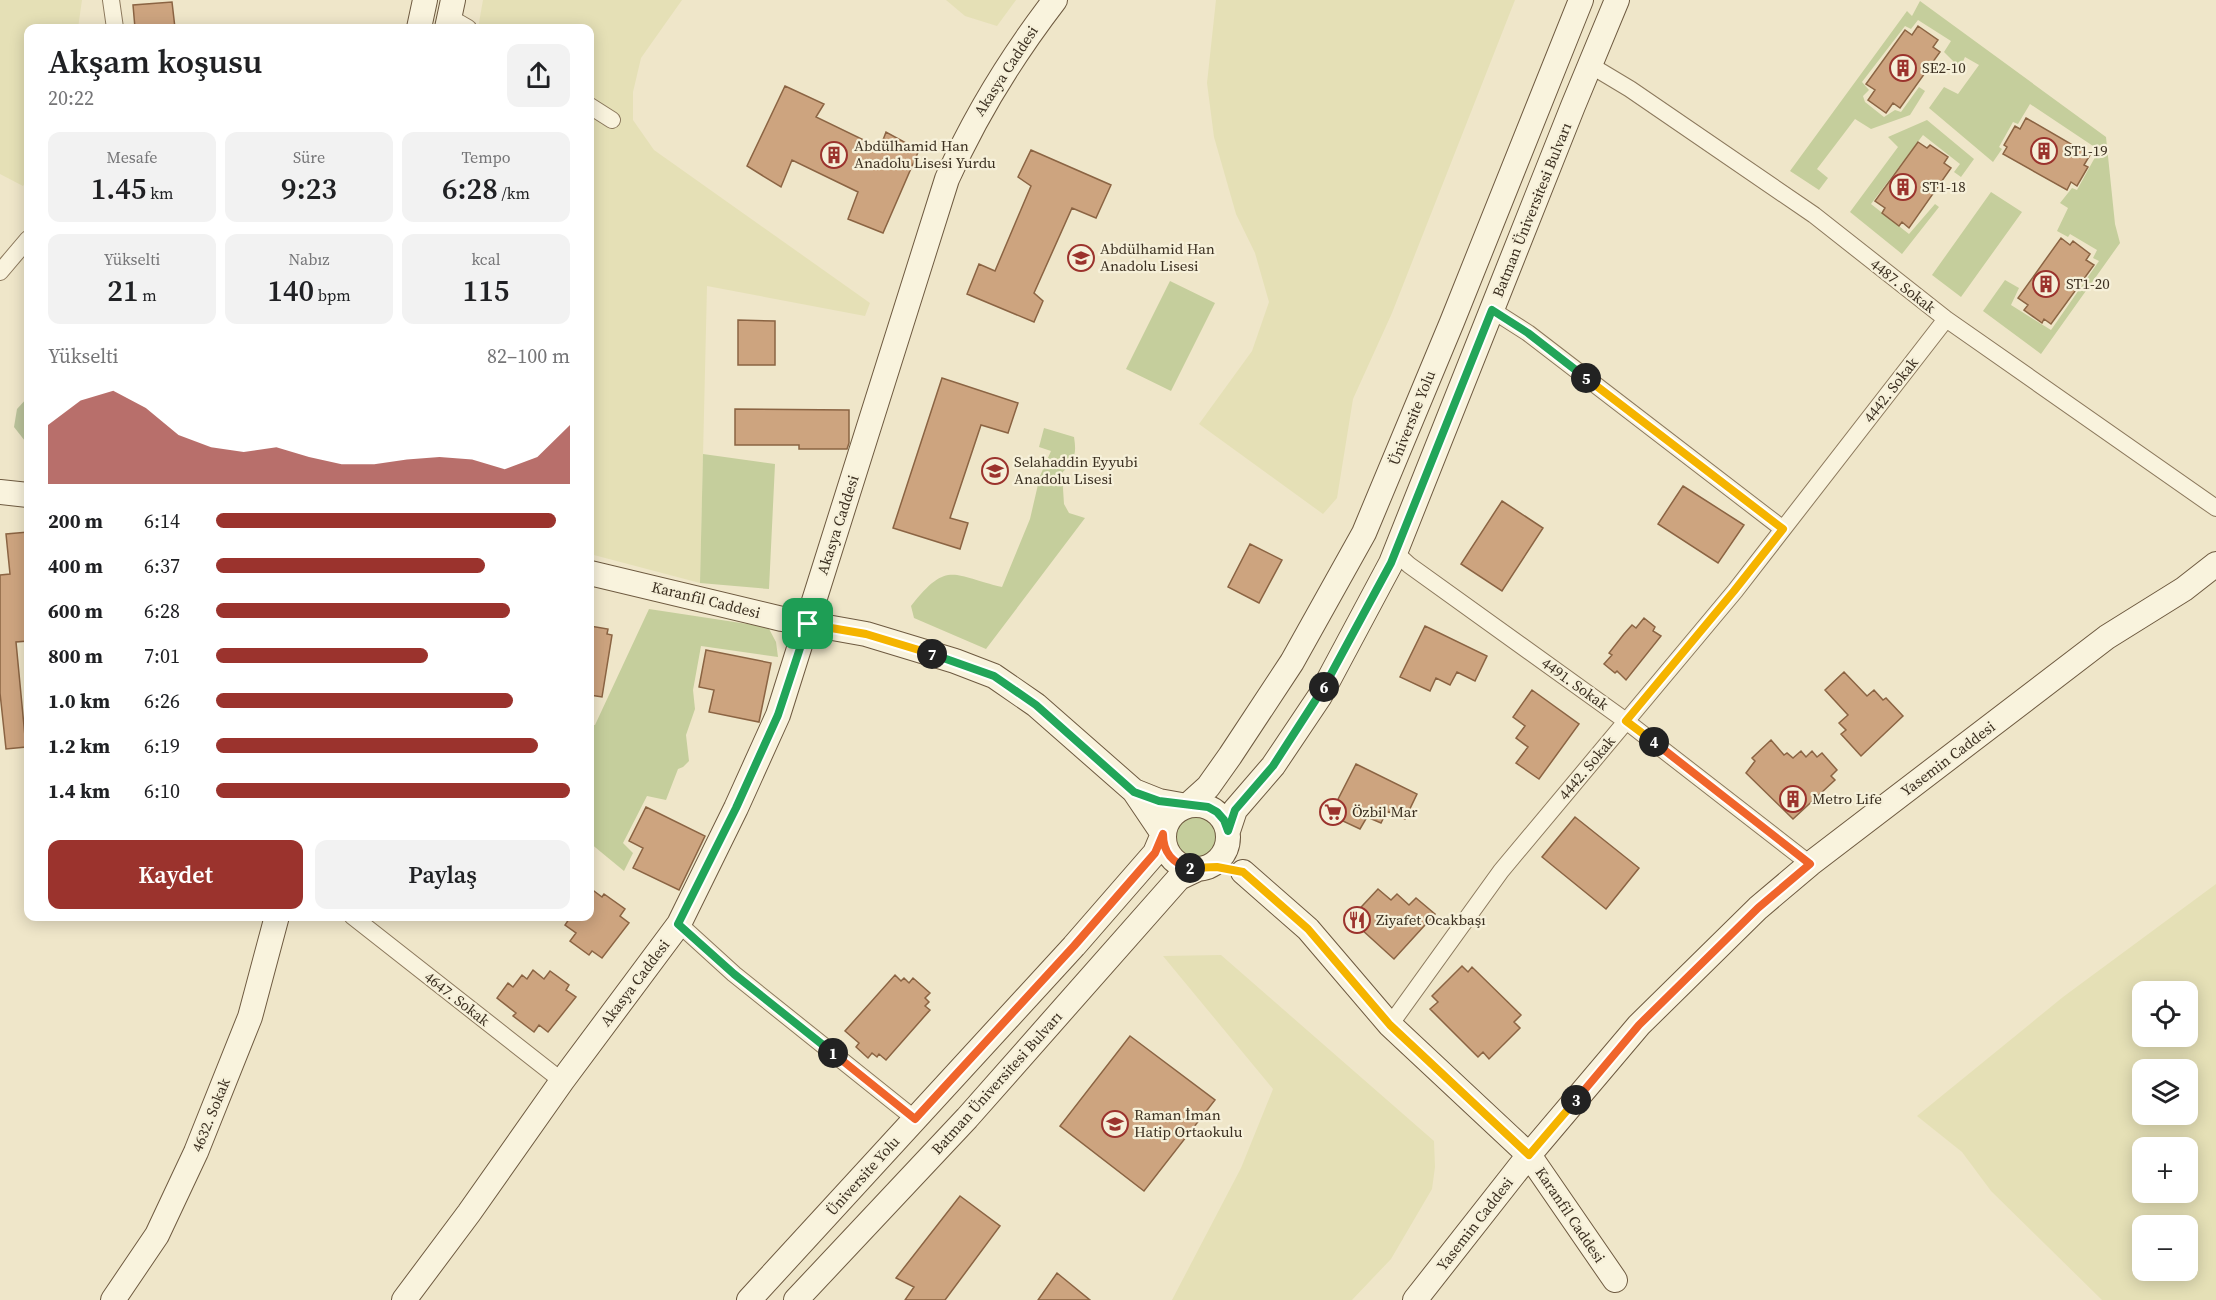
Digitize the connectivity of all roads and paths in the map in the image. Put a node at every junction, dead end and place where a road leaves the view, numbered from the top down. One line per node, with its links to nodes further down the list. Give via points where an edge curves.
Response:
1 (111, 0): 6 (street)
2 (425, 0): 7 (street)
3 (1055, 0): 22 (street, Akasya Caddesi, via 996,83 947,179)
4 (1581, 0): 25 (street, Üniversite Yolu, via 1364,534 1292,662 1208,787)
5 (1617, 0): 8 (street, Batman Üniversitesi Bulvarı)
6 (114, 24)
7 (420, 24)
8 (1590, 65): 13 (street, Batman Üniversitesi Bulvarı); 14 (street, 4487. Sokak, via 1814,215)
9 (594, 109): 10 (street)
10 (612, 120)
11 (24, 244): 12 (street)
12 (0, 272)
13 (1492, 310): 18 (street, via 1528,333); 19 (street, Batman Üniversitesi Bulvarı)
14 (1946, 319): 17 (street, 4487. Sokak); 18 (street, 4442. Sokak)
15 (0, 492): 16 (street)
16 (24, 495)
17 (2216, 508)
18 (1783, 529): 23 (street, 4442. Sokak)
19 (1395, 552): 23 (street, 4491. Sokak); 27 (street, Batman Üniversitesi Bulvarı, via 1320,696 1273,766 1235,810)
20 (2216, 564): 28 (street, Yasemin Caddesi, via 2107,637)
21 (594, 574): 22 (street, Karanfil Caddesi)
22 (808, 624): 24 (street, Karanfil Caddesi, via 866,634 994,676 1036,705); 33 (street, Akasya Caddesi, via 778,715)
23 (1626, 721): 28 (street, 4491. Sokak); 34 (street, 4442. Sokak, via 1501,871)
24 (1134, 792): 25 (street); 26 (street)
25 (1187, 806): 26 (street, via 1169,817); 27 (street, via 1197,804 1217,812 1224,820)
26 (1163, 834): 29 (street, via 1165,847 1177,864); 36 (street, Üniversite Yolu, via 1155,853)
27 (1228, 836): 29 (street, via 1225,852); 30 (street, via 1234,861)
28 (1810, 864): 37 (street, Yasemin Caddesi, via 1758,908 1639,1025)
29 (1204, 868): 30 (street); 42 (street, Batman Üniversitesi Bulvarı, via 1179,878 967,1118)
30 (1243, 872): 34 (street, Karanfil Caddesi, via 1308,929)
31 (276, 921): 39 (street, 4632. Sokak, via 250,1017 196,1152 157,1235)
32 (358, 921): 35 (street, 4647. Sokak)
33 (678, 924): 35 (street, Akasya Caddesi); 36 (street, via 734,974)
34 (1390, 1025): 37 (street, Karanfil Caddesi)
35 (562, 1081): 40 (street, Akasya Caddesi)
36 (915, 1119): 41 (street, Üniversite Yolu)
37 (1529, 1155): 38 (street, Karanfil Caddesi); 43 (street, Yasemin Caddesi)
38 (1615, 1280)
39 (113, 1300)
40 (404, 1300)
41 (749, 1300)
42 (796, 1300)
43 (1415, 1300)

